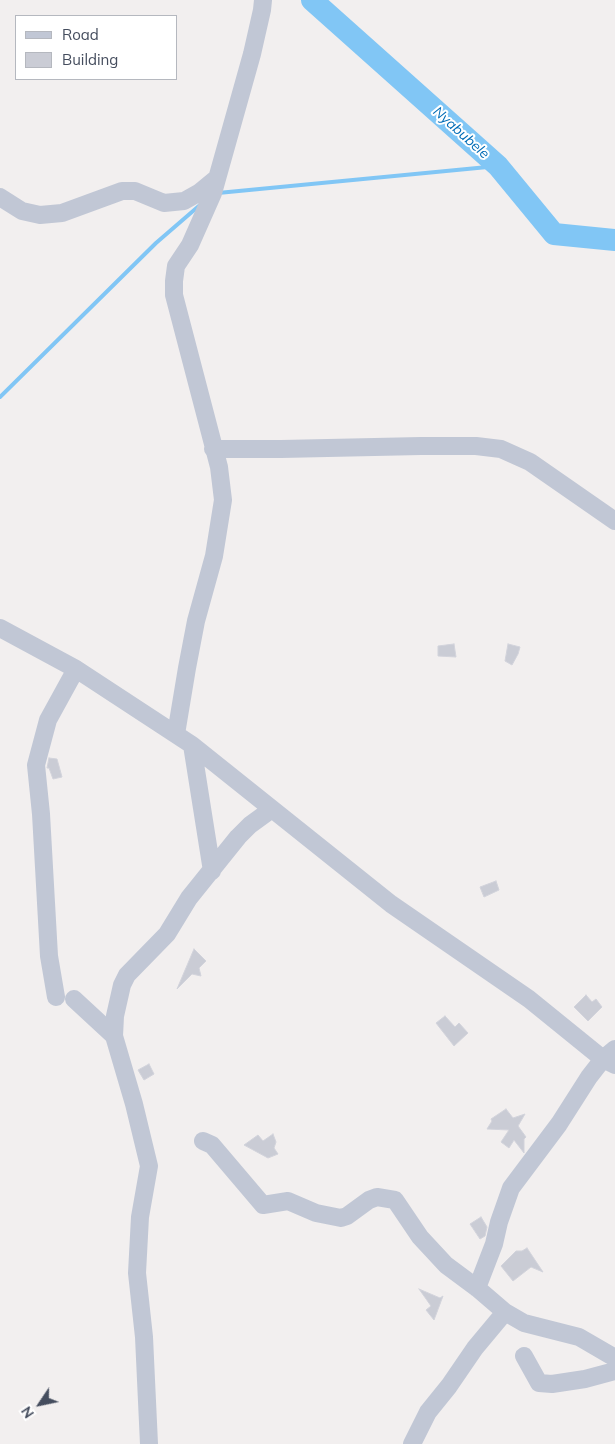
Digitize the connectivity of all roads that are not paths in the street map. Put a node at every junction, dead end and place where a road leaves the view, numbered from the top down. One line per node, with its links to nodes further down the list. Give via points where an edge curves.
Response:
1 (262, 0): 2 (street, via 252,54)
2 (218, 178): 3 (street, via 184,201 164,203 135,191 122,191 62,213 40,215 22,211); 4 (street, via 206,212 176,266 174,281 174,295)
3 (0, 198)
4 (213, 449): 5 (street, via 476,446 501,450 530,462); 8 (street, via 222,486 221,520 196,620)
5 (615, 521)
6 (0, 628): 7 (street)
7 (76, 669): 8 (street); 12 (street, via 48,720 36,765 49,956 65,998)
8 (176, 734): 9 (street)
9 (192, 745): 10 (street); 11 (street)
10 (272, 809): 11 (street, via 250,825); 13 (street, via 391,904)
11 (212, 871): 12 (street, via 189,898 166,934 127,975 115,1016)
12 (114, 1036): 20 (street, via 149,1166 140,1217 137,1273 144,1337)
13 (611, 1058): 15 (street, via 589,1077 511,1188)
14 (203, 1141): 15 (street, via 212,1144 263,1204 288,1201 316,1213 341,1218 377,1197 394,1200 420,1237 446,1265)
15 (477, 1288): 16 (street)
16 (505, 1312): 18 (street, via 524,1322 579,1337); 21 (street, via 474,1348 428,1412)
17 (524, 1356): 19 (street, via 539,1383 585,1379)
18 (615, 1358)
19 (615, 1371)
20 (149, 1444)
21 (412, 1444)

